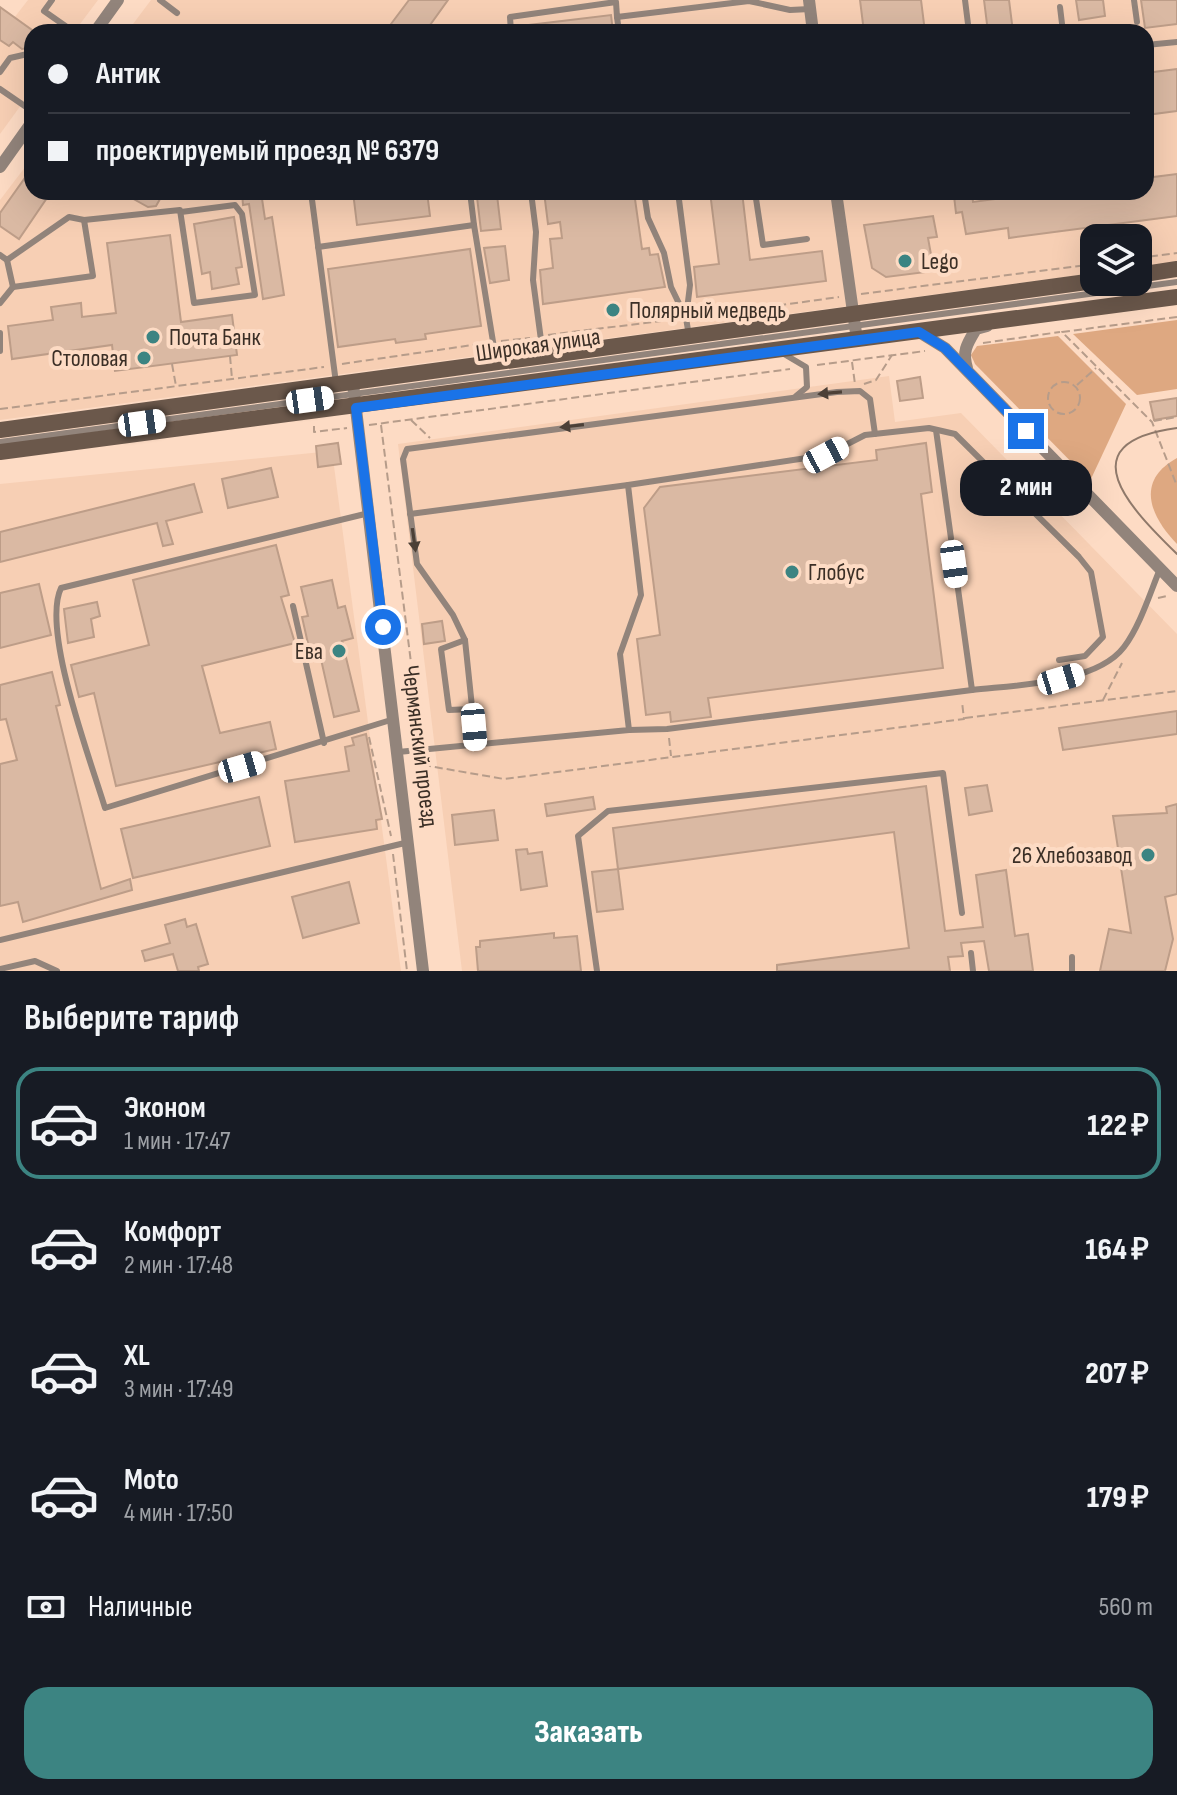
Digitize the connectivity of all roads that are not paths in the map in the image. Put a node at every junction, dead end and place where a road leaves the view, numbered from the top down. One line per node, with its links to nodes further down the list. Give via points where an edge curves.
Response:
1 (52, 0): 11 (lane, via 44,11)
2 (118, 0): 12 (street)
3 (160, 0): 8 (lane)
4 (965, 0): 16 (lane)
5 (1134, 0): 10 (lane)
6 (810, 4): 9 (lane, via 790,10 749,1); 15 (street)
7 (1060, 7): 17 (lane)
8 (177, 13)
9 (617, 17): 13 (lane, via 616,2 510,17); 14 (lane)
10 (1137, 22)
11 (63, 24)
12 (101, 24)
13 (510, 24)
14 (618, 24)
15 (812, 24)
16 (968, 24)
17 (1062, 24)
18 (1177, 42): 19 (lane)
19 (1154, 44)
20 (24, 55): 21 (lane, via 10,58)
21 (0, 72)
22 (0, 89): 23 (lane)
23 (24, 106)
24 (24, 133): 25 (street)
25 (0, 167)
26 (312, 200): 37 (lane)
27 (471, 200): 35 (lane)
28 (532, 200): 54 (lane, via 533,280)
29 (645, 200): 46 (lane, via 671,287)
30 (679, 200): 46 (lane, via 690,285)
31 (756, 200): 36 (lane, via 763,245)
32 (837, 200): 48 (street)
33 (181, 212): 33 (lane, via 194,303 255,295 242,214 235,205); 34 (lane)
34 (84, 220): 38 (lane, via 69,217); 43 (lane, via 93,276)
35 (474, 225): 37 (lane); 55 (lane)
36 (807, 239)
37 (318, 247): 57 (lane)
38 (3, 257): 43 (lane)
39 (1177, 269): 40 (main road)
40 (1152, 273)
41 (1177, 282): 48 (lane, Широкая улица)
42 (1080, 284): 48 (main road, Широкая улица)
43 (13, 287): 45 (lane)
44 (1177, 297): 47 (main road, Широкая улица)
45 (0, 303)
46 (686, 318): 51 (lane)
47 (1008, 321): 49 (main road, Широкая улица); 56 (street, via 976,329 963,356)
48 (855, 328): 49 (main road, Широкая улица); 51 (main road, Широкая улица); 53 (main road, Широкая улица); 57 (lane, Широкая улица)
49 (919, 332): 56 (street)
50 (0, 333): 52 (lane)
51 (689, 338): 54 (main road, Широкая улица)
52 (0, 351)
53 (773, 351): 57 (main road, Широкая улица); 59 (lane, via 806,367 807,387)
54 (544, 357): 55 (main road, Широкая улица)
55 (496, 364): 57 (main road, Широкая улица)
56 (968, 371): 69 (street)
57 (350, 393): 58 (main road, Широкая улица); 60 (main road, Широкая улица); 67 (street, Чермянский проезд)
58 (276, 394): 60 (main road); 61 (main road, Широкая улица)
59 (796, 396): 63 (lane, one-way to 59, via 870,399 860,391); 68 (lane, one-way to 68, via 407,449 403,459)
60 (288, 410): 64 (lane, Широкая улица); 65 (main road, Широкая улица)
61 (0, 430)
62 (936, 430): 63 (lane); 73 (lane, via 955,434 1091,572 1103,637 1085,656); 74 (lane)
63 (875, 434): 66 (lane, via 826,455)
64 (0, 442)
65 (0, 452)
66 (628, 485): 68 (lane); 77 (lane, via 641,595 620,654)
67 (369, 513): 76 (street, Чермянский проезд); 78 (lane, via 61,588 56,599 63,668 105,808)
68 (410, 514): 72 (lane, one-way to 72, via 417,564)
69 (1160, 569): 70 (street); 74 (lane, via 1124,648 1100,667 1061,679)
70 (1177, 586)
71 (293, 606): 78 (lane)
72 (465, 640): 75 (lane); 75 (lane, via 441,649 449,710)
73 (1059, 660)
74 (972, 690): 77 (lane)
75 (472, 709): 79 (lane)
76 (394, 719): 78 (lane); 80 (street, Чермянский проезд)
77 (629, 730): 79 (lane)
78 (324, 743)
79 (476, 745): 80 (lane)
80 (398, 752): 81 (street, Чермянский проезд)
81 (409, 842): 83 (lane); 88 (street, Чермянский проезд)
82 (962, 913): 89 (lane, via 943,773 608,811 578,836)
83 (0, 940)
84 (971, 953): 90 (lane)
85 (1072, 957): 91 (lane)
86 (0, 969): 87 (lane, via 35,961)
87 (57, 971)
88 (423, 971)
89 (597, 971)
90 (973, 971)
91 (1072, 971)

